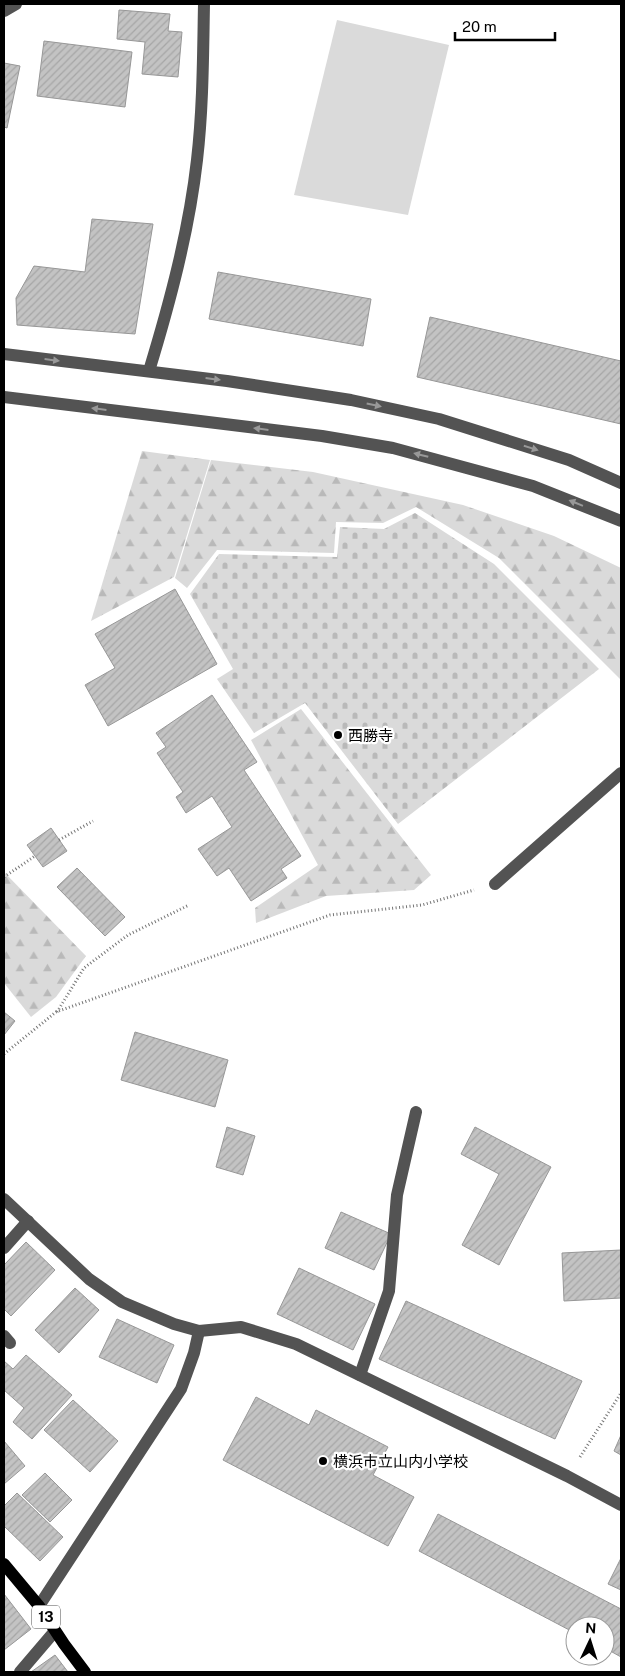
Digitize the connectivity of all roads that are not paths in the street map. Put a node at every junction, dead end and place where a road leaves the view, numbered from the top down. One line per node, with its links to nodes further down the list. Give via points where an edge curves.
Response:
1 (16, 4): 3 (street)
2 (204, 4): 5 (street, via 197,159 187,224)
3 (4, 11)
4 (4, 354): 5 (street, one-way to 5)
5 (149, 371): 7 (street, one-way to 7, via 351,400 439,419 568,460)
6 (5, 399): 8 (street, one-way to 6, via 533,486 393,448 322,436)
7 (621, 483)
8 (621, 521)
9 (621, 773): 10 (street)
10 (496, 884)
11 (416, 1112): 16 (street, via 397,1194 389,1291)
12 (4, 1199): 13 (street)
13 (28, 1221): 14 (street); 15 (street, via 89,1279 122,1302)
14 (4, 1248)
15 (199, 1331): 16 (street, via 241,1328 296,1344); 19 (street, via 181,1389)
16 (360, 1376): 17 (street, via 567,1476)
17 (621, 1506)
18 (4, 1564): 19 (main road, 13)
19 (39, 1606): 20 (main road, 13)
20 (55, 1631): 21 (street); 22 (main road, 13)
21 (20, 1672)
22 (85, 1672)

